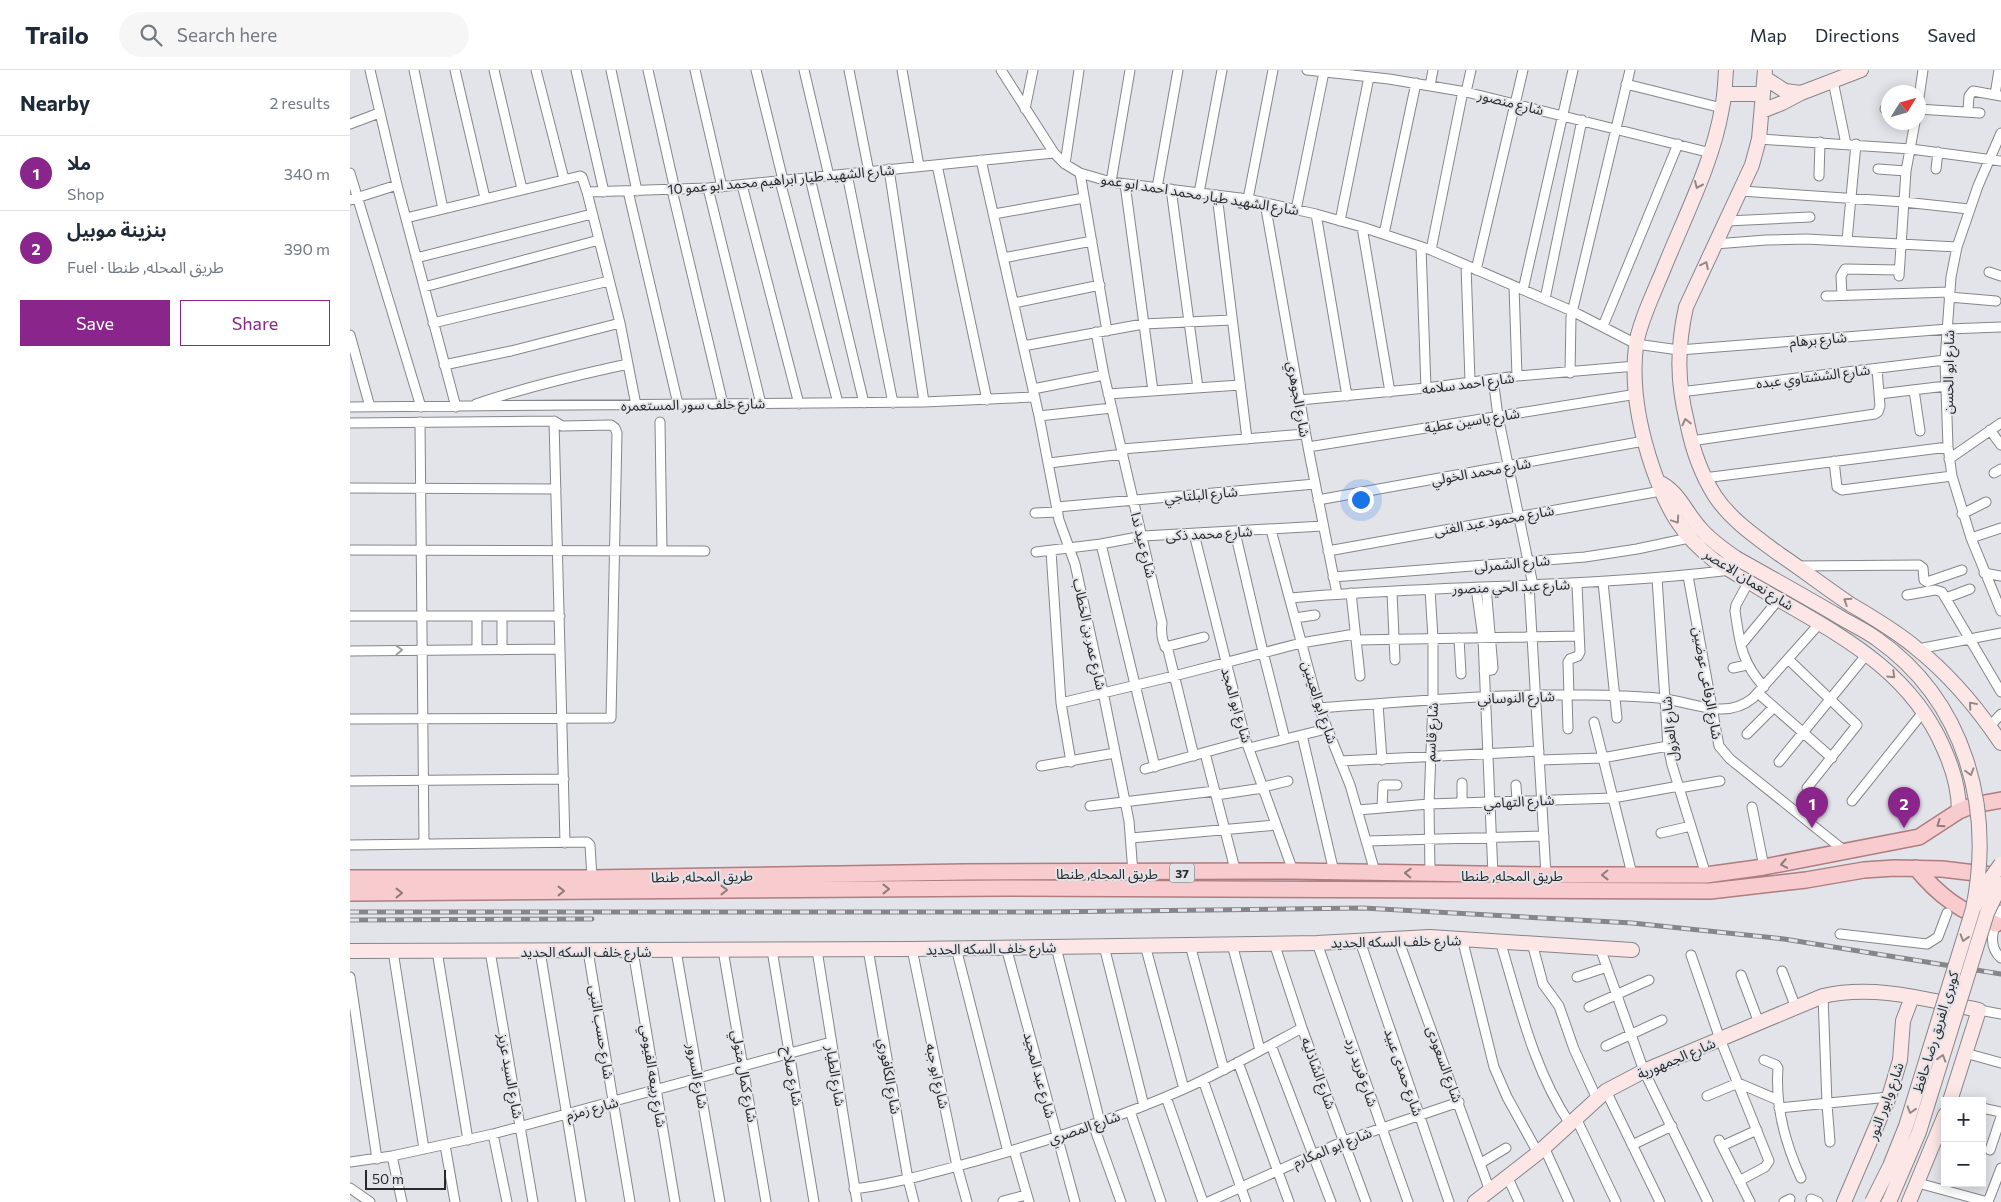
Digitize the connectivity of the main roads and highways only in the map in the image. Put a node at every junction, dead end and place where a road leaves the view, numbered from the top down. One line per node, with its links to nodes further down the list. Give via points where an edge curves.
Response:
1 (1726, 70): 6 (main road, شارع نعمان الاعصر)
2 (1861, 70): 4 (main road)
3 (1765, 74): 4 (main road, via 1785,91); 5 (main road)
4 (1801, 93): 7 (main road)
5 (1763, 94): 6 (main road); 7 (main road)
6 (1723, 101): 8 (main road, شارع نعمان الاعصر, one-way to 8, via 1711,153 1636,344 1636,394 1644,441)
7 (1762, 111): 10 (main road, one-way to 7, via 1990,726 1918,649 1748,531 1729,513 1704,478 1691,441 1680,392 1681,329 1686,307 1752,165)
8 (1659, 486): 9 (main road, via 1672,490 1700,528); 9 (main road, شارع نعمان الاعصر, one-way to 9, via 1668,508 1701,550)
9 (1733, 564): 12 (main road, شارع نعمان الاعصر, one-way to 12, via 1749,581 1820,623 1895,677 1937,732 1953,772); 23 (main road, one-way to 23, bridge, via 1878,639 1909,667 1940,705 1964,753 1978,806 1980,855)
10 (2001, 743)
11 (2001, 800): 12 (main road, طريق المحله, طنطا / 37, via 1974,805)
12 (1959, 812): 16 (main road, طريق المحله, طنطا / 37, one-way to 16, via 1919,837 1706,875)
13 (2001, 864): 23 (main road, كوبرى الفريق رضا حافظ, bridge)
14 (1916, 868): 17 (main road, طريق المحله, طنطا / 37); 21 (main road, طريق المحله, طنطا / 37, via 1864,870 1710,891); 24 (main road, via 1951,903 1973,915)
15 (965, 872): 16 (main road, طريق المحله, طنطا / 37); 18 (main road, طريق المحله, طنطا / 37); 20 (main road, via 969,882)
16 (1004, 872): 21 (main road, via 1001,880)
17 (2001, 876)
18 (350, 878)
19 (2001, 884): 33 (main road, كوبرى الفريق رضا حافظ, one-way to 19, bridge, via 1919,1132 1987,912)
20 (965, 888): 21 (main road, طريق المحله, طنطا / 37); 22 (main road, طريق المحله, طنطا / 37, one-way to 20)
21 (1005, 888)
22 (350, 893)
23 (1974, 909): 32 (main road, كوبرى الفريق رضا حافظ, one-way to 32, bridge, via 1906,1126)
24 (1998, 917)
25 (1632, 950): 26 (main road, شارع خلف السكه الحديد, via 1462,938 1398,938 1317,943 1006,948)
26 (350, 951)
27 (1912, 997): 28 (main road, شارع الجمهورية, via 1979,1010); 30 (main road, شارع الجمهورية, via 1856,991 1824,996 1644,1071 1602,1095 1508,1178); 31 (main road, شارع وابور النور, via 1903,1022 1900,1060 1889,1098)
28 (1952, 1097)
29 (1941, 1125): 34 (main road)
30 (1475, 1202)
31 (1844, 1202)
32 (1872, 1202)
33 (1889, 1202)
34 (1909, 1202)

